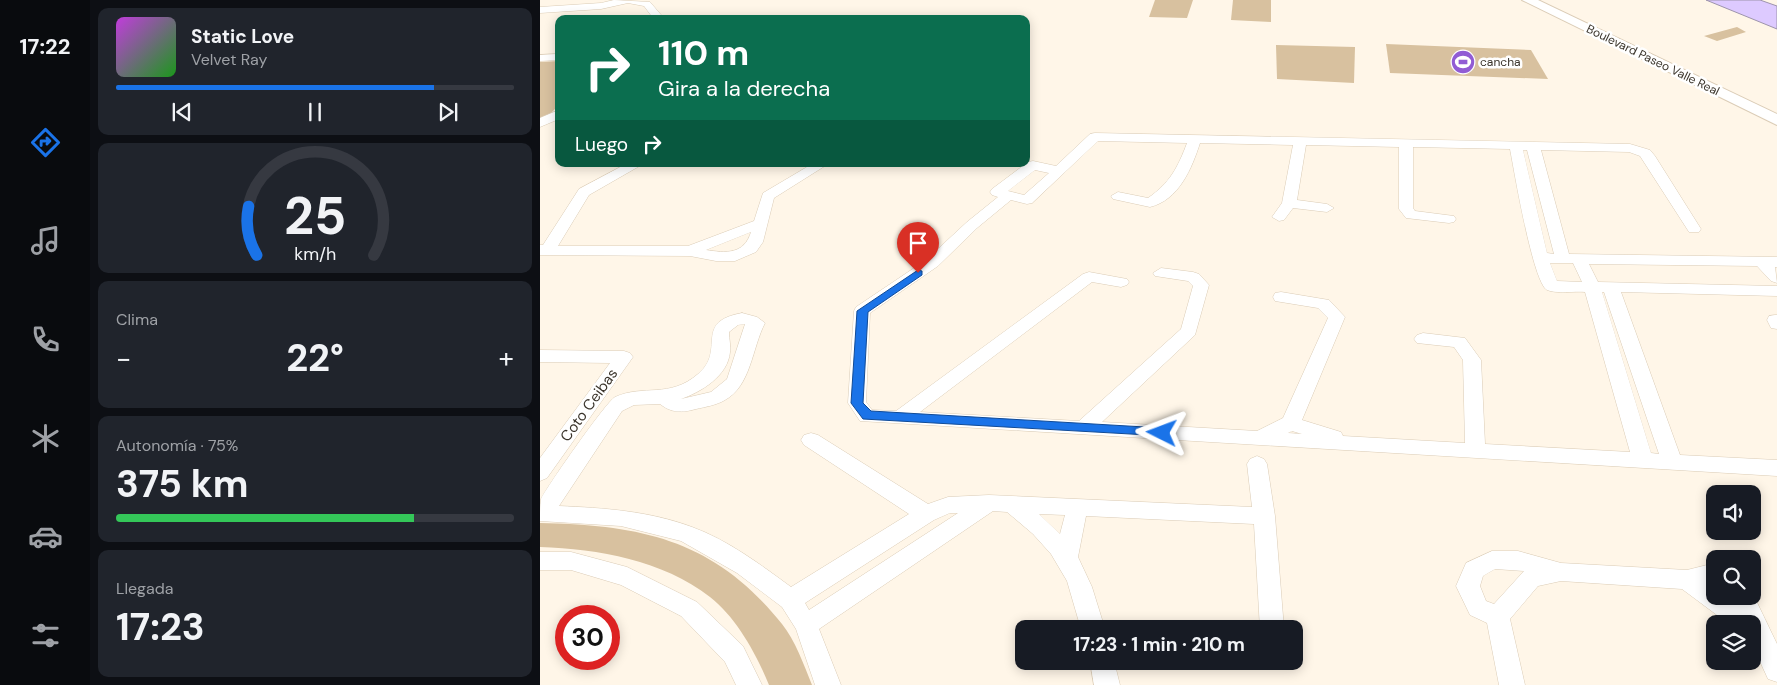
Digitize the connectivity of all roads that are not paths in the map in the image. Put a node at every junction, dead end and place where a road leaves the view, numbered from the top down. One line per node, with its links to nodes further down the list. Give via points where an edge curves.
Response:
1 (627, 0): 4 (street, via 601,6); 5 (street, via 647,4)
2 (1528, 0): 10 (street, Boulevard Paseo Valle Real)
3 (1548, 0): 8 (street, Boulevard Paseo Valle Real)
4 (540, 10)
5 (657, 15)
6 (555, 57): 7 (street)
7 (540, 58)
8 (1777, 105)
9 (555, 116): 11 (street)
10 (1777, 120)
11 (540, 123)
12 (1195, 139): 13 (street); 19 (street, via 1095,137); 21 (street, via 1182,177 1170,190 1150,203)
13 (1300, 141): 14 (street); 22 (street)
14 (1406, 144): 15 (street); 25 (street, via 1406,209 1411,215)
15 (1516, 146): 16 (street); 28 (street)
16 (1533, 146): 26 (street, via 1630,148 1645,153); 29 (street)
17 (630, 167): 27 (street, via 584,192)
18 (816, 167): 27 (street, via 771,193 758,224 755,242 747,251 733,256 714,257 690,251)
19 (1058, 171): 20 (street, via 1027,200); 20 (street, via 1033,165 997,192)
20 (1009, 196): 43 (street, via 932,263 862,311 857,403 867,416)
21 (1118, 196)
22 (1288, 203): 23 (street); 24 (street)
23 (1327, 208)
24 (1278, 217)
25 (1450, 219)
26 (1694, 229)
27 (544, 250)
28 (1540, 258): 29 (street); 35 (street, via 1551,286)
29 (1571, 259): 30 (street); 35 (street)
30 (1714, 262): 31 (street); 37 (street)
31 (1770, 263): 33 (street)
32 (1161, 273): 45 (street, via 1193,277 1201,285 1189,331)
33 (1777, 278)
34 (1121, 282): 43 (street, via 1089,277)
35 (1592, 287): 36 (street); 50 (street)
36 (1611, 288): 37 (street); 51 (street)
37 (1733, 290): 38 (street)
38 (1777, 292)
39 (1281, 297): 44 (street, via 1323,304 1336,317)
40 (1422, 339): 49 (street, via 1459,342 1472,360)
41 (540, 356): 54 (street, Coto Ceibas, via 624,356)
42 (663, 397): 42 (street, Coto Ceibas, via 672,404 683,406 717,397 726,391 735,380 756,324 741,318 725,325 720,331 721,357 714,368 699,383); 57 (street, Coto Ceibas, via 632,398 615,406)
43 (900, 418): 45 (street)
44 (1291, 423): 46 (street); 48 (street)
45 (1084, 428): 46 (street)
46 (1259, 438): 48 (street)
47 (810, 440): 58 (street)
48 (1361, 446): 49 (street)
49 (1475, 451): 50 (street)
50 (1644, 461): 51 (street)
51 (1672, 462): 53 (street)
52 (1257, 464): 59 (street)
53 (1777, 468)
54 (540, 473)
55 (1000, 503): 56 (street); 58 (street, via 948,505); 60 (street, via 1028,516); 70 (street)
56 (1078, 507): 59 (street); 60 (street)
57 (541, 513): 65 (street, via 621,518 686,534 745,566)
58 (926, 514): 65 (street)
59 (1264, 516): 69 (street)
60 (1066, 559): 68 (street, via 1078,580)
61 (540, 561): 74 (street, via 571,561 628,577 689,609 734,654)
62 (1561, 572): 64 (street); 67 (street, via 1531,578); 67 (street, via 1518,560 1492,560 1474,570 1468,586 1478,608)
63 (1706, 575): 64 (street)
64 (1687, 580): 66 (street)
65 (790, 600): 70 (street)
66 (1735, 615)
67 (1498, 617): 77 (street)
68 (1090, 620)
69 (1271, 620)
70 (806, 625): 75 (street)
71 (1761, 642): 73 (street)
72 (1104, 670): 76 (street)
73 (1777, 671)
74 (749, 685)
75 (828, 685)
76 (1107, 685)
77 (1512, 685)

